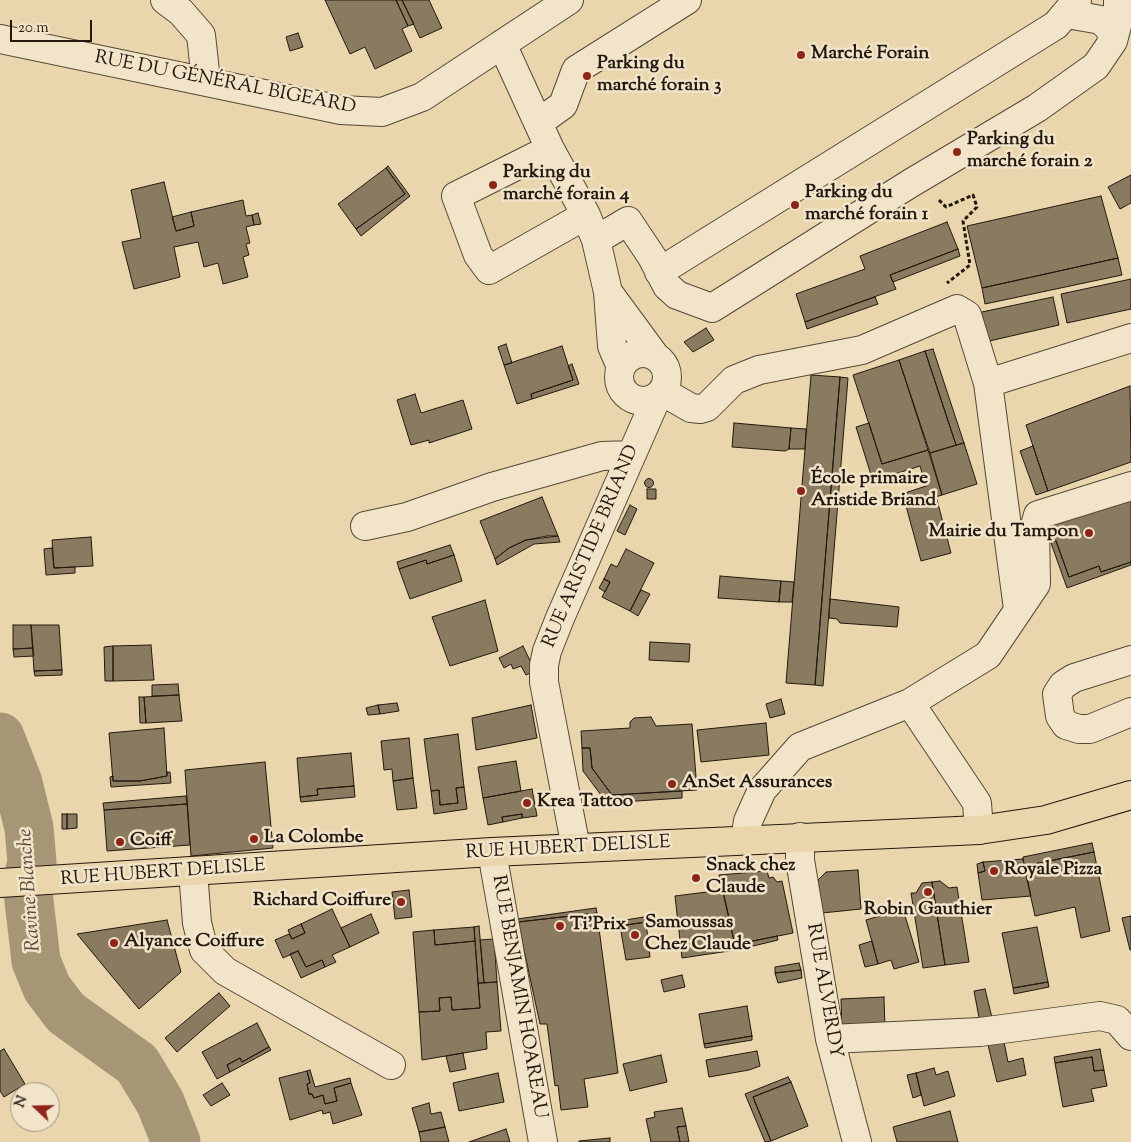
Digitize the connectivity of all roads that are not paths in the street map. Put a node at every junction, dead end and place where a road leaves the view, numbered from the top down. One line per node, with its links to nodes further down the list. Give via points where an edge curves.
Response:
1 (165, 0): 9 (street, via 181,12 201,35)
2 (569, 0): 8 (street, RUE DU GÉNÉRAL BIGEARD)
3 (687, 0): 10 (street, via 576,70 563,105)
4 (1118, 0): 7 (street, via 1118,22)
5 (1072, 7): 7 (street, via 1101,20 1110,29); 14 (street, via 1056,25)
6 (4, 40): 9 (street, RUE DU GÉNÉRAL BIGEARD)
7 (1113, 41): 14 (street, via 1096,66 1037,108 918,178 712,308 677,295)
8 (502, 44): 9 (street, RUE DU GÉNÉRAL BIGEARD, via 422,97 382,112 341,110); 10 (street, RUE ARISTIDE BRIAND)
9 (206, 81)
10 (538, 123): 11 (street, RUE ARISTIDE BRIAND)
11 (550, 149): 12 (street, RUE ARISTIDE BRIAND); 12 (street, via 456,196 478,255 489,270)
12 (586, 215): 13 (street, RUE ARISTIDE BRIAND)
13 (596, 240): 14 (street, via 628,222); 15 (street, RUE ARISTIDE BRIAND)
14 (659, 272)
15 (608, 292): 17 (street, RUE ARISTIDE BRIAND); 18 (street, RUE ARISTIDE BRIAND, via 612,346)
16 (1131, 338): 19 (street)
17 (655, 356): 18 (street, via 639,353); 20 (street, RUE ARISTIDE BRIAND, via 666,368 667,376)
18 (620, 367): 20 (street, RUE ARISTIDE BRIAND, via 619,383 627,396 642,402)
19 (988, 383): 20 (street, via 967,315 957,309 862,350 759,370 734,380 707,407 691,408); 24 (street)
20 (660, 394): 21 (street, RUE ARISTIDE BRIAND)
21 (630, 455): 23 (street, via 602,456 492,487 407,517); 32 (street, RUE ARISTIDE BRIAND, via 560,618 544,665 544,682)
22 (1131, 486): 24 (street, via 1038,515 1035,526 1036,584)
23 (365, 526)
24 (1018, 609): 26 (street, via 988,655)
25 (1131, 660): 27 (street, via 1062,685 1057,694 1057,706 1066,725 1079,729)
26 (910, 703): 29 (street, via 977,803); 31 (street, via 800,747 762,790 748,821)
27 (1131, 712)
28 (1131, 794): 29 (main road, RUE HUBERT DELISLE, via 1046,820)
29 (979, 830): 30 (main road, RUE HUBERT DELISLE)
30 (800, 837): 31 (main road, RUE HUBERT DELISLE); 37 (street, RUE ALVERDY, via 800,860)
31 (745, 840): 32 (main road, RUE HUBERT DELISLE)
32 (576, 848): 33 (main road, RUE HUBERT DELISLE)
33 (492, 852): 34 (main road, RUE HUBERT DELISLE); 39 (street, RUE BENJAMIN HOAREAU)
34 (193, 871): 35 (main road, RUE HUBERT DELISLE); 38 (street, via 197,923 204,950 225,971)
35 (0, 883)
36 (1131, 1036): 37 (street, via 1117,1020 1100,1016 980,1032)
37 (830, 1039): 40 (street, RUE ALVERDY)
38 (390, 1065)
39 (543, 1142)
40 (857, 1142)

